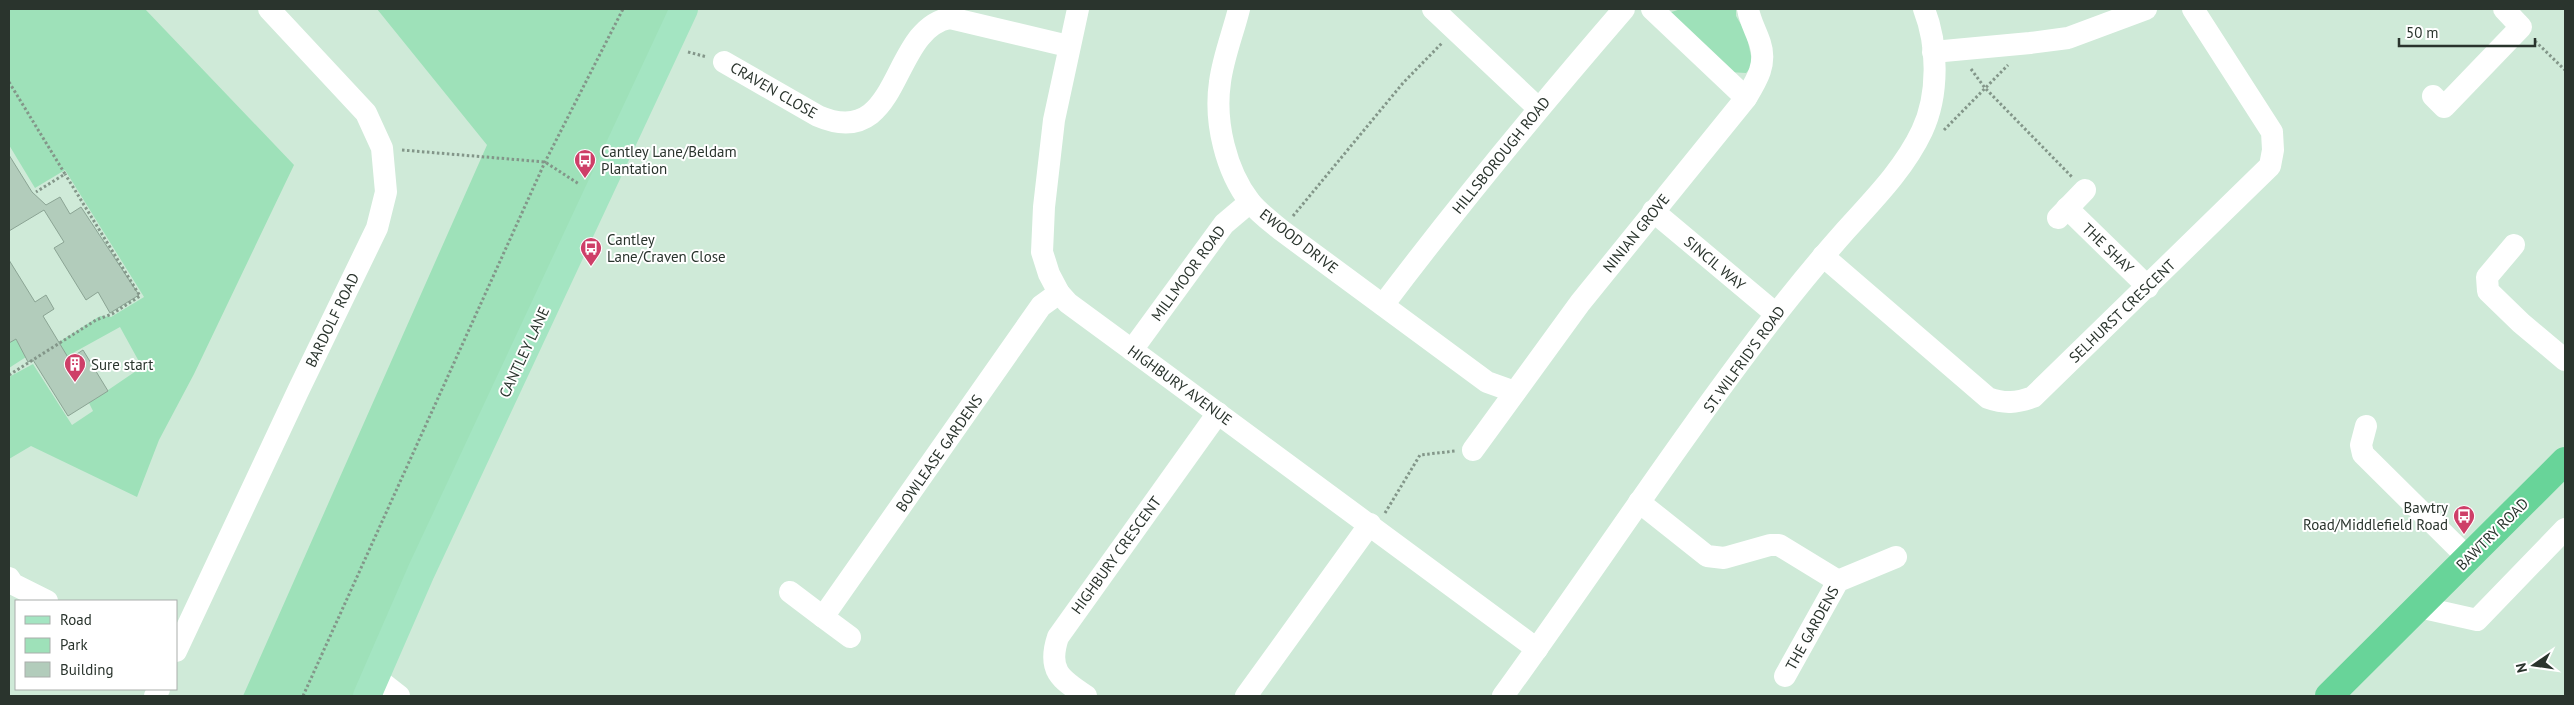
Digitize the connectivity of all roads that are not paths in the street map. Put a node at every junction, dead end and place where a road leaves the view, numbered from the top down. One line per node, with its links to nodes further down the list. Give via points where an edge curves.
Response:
1 (270, 9): 48 (street, BARDOLF ROAD, via 366,113 382,148 386,192 377,228)
2 (684, 9): 51 (main road, CANTLEY LANE, via 421,572)
3 (1078, 9): 14 (street, HIGHBURY AVENUE)
4 (1239, 9): 21 (street, EWOOD DRIVE, via 1220,82 1220,127 1237,182)
5 (1433, 9): 19 (street)
6 (1624, 9): 19 (street, HILLSBOROUGH ROAD)
7 (1652, 9): 18 (street)
8 (1748, 9): 18 (street, NINIAN GROVE, via 1763,64)
9 (1924, 9): 15 (street, ST. WILFRID'S ROAD)
10 (2146, 9): 15 (street, via 2068,38)
11 (2193, 9): 25 (street, SELHURST CRESCENT, via 2272,132 2273,150 2270,166)
12 (2504, 9): 17 (street, via 2521,27 2444,108)
13 (935, 14): 14 (street, CRAVEN CLOSE); 16 (street, CRAVEN CLOSE, via 880,107 866,117 849,122 833,122 818,116)
14 (1068, 46): 26 (street, HIGHBURY AVENUE, via 1054,120 1041,241 1049,274)
15 (1933, 52): 24 (street, ST. WILFRID'S ROAD, via 1931,104 1910,154)
16 (724, 62)
17 (2433, 96)
18 (1746, 98): 22 (street, NINIAN GROVE)
19 (1538, 108): 27 (street, HILLSBOROUGH ROAD)
20 (2085, 190): 25 (street, THE SHAY, via 2062,214)
21 (1250, 202): 27 (street, EWOOD DRIVE, via 1281,230); 29 (street, MILLMOOR ROAD, via 1224,224)
22 (1653, 211): 28 (street, SINCIL WAY); 31 (street, NINIAN GROVE, via 1580,303)
23 (2514, 245): 30 (street, via 2487,277 2488,291)
24 (1822, 256): 25 (street, SELHURST CRESCENT, via 1988,398 2002,403 2033,397); 28 (street, ST. WILFRID'S ROAD)
25 (2148, 288)
26 (1059, 293): 29 (street, HIGHBURY AVENUE); 46 (street, BOWLEASE GARDENS, via 1041,306)
27 (1383, 305): 31 (street, EWOOD DRIVE, via 1487,382)
28 (1776, 314): 36 (street, ST. WILFRID'S ROAD)
29 (1132, 350): 32 (street, HIGHBURY AVENUE)
30 (2565, 360)
31 (1516, 392): 34 (street, NINIAN GROVE)
32 (1218, 413): 37 (street, HIGHBURY AVENUE); 53 (street, HIGHBURY CRESCENT, via 1058,637 1052,652 1055,668 1062,680)
33 (2366, 426): 40 (street, via 2361,445 2363,454)
34 (1473, 450)
35 (2563, 468): 40 (highway, BAWTRY ROAD)
36 (1639, 502): 41 (street, THE GARDENS, via 1707,556 1724,558 1779,545); 49 (street, ST. WILFRID'S ROAD)
37 (1370, 524): 49 (street, HIGHBURY AVENUE); 54 (street)
38 (2565, 529): 45 (street, via 2477,620)
39 (1896, 557): 41 (street, THE GARDENS)
40 (2468, 558): 45 (highway, BAWTRY ROAD)
41 (1838, 581): 50 (street, THE GARDENS)
42 (10, 584): 44 (street)
43 (790, 592): 46 (street)
44 (45, 600)
45 (2419, 607): 56 (highway, BAWTRY ROAD)
46 (823, 617): 47 (street)
47 (850, 637)
48 (178, 647)
49 (1537, 649): 55 (street, ST. WILFRID'S ROAD)
50 (1785, 676)
51 (372, 687): 52 (street)
52 (399, 696)
53 (1086, 696)
54 (1246, 696)
55 (1503, 696)
56 (2328, 696)

